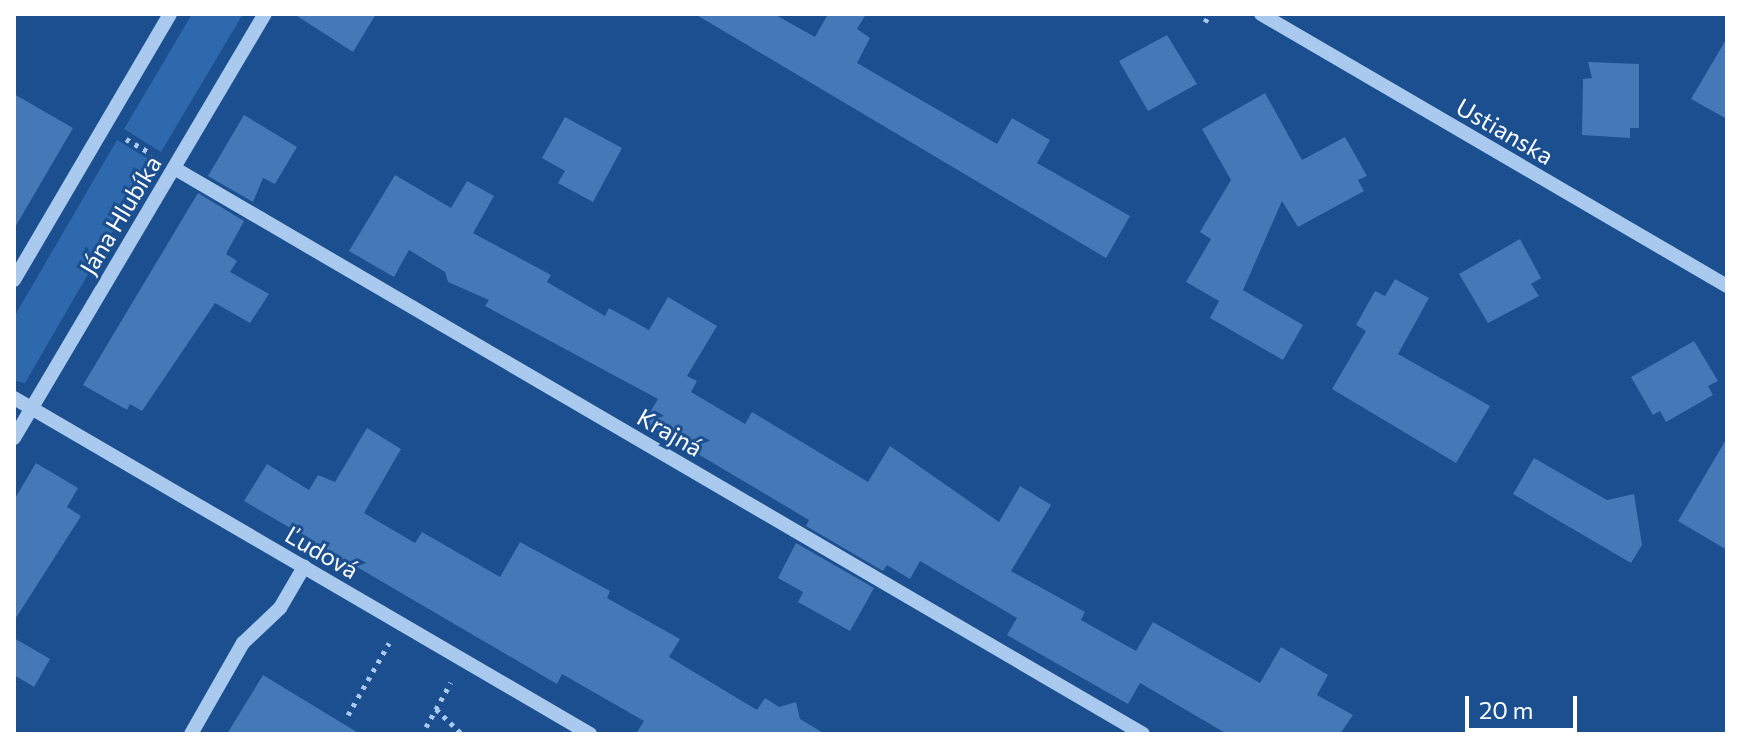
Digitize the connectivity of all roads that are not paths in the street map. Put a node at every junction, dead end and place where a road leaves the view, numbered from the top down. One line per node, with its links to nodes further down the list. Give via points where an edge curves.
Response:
1 (170, 14): 5 (street)
2 (265, 14): 4 (street, Jána Hlubíka)
3 (1261, 14): 6 (street, Ustianska)
4 (174, 168): 8 (street, Jána Hlubíka); 13 (street, Krajná)
5 (14, 280)
6 (1727, 286)
7 (14, 398): 8 (street, Ľudová)
8 (32, 408): 9 (street, Jána Hlubíka); 10 (street, Ľudová)
9 (14, 438)
10 (304, 567): 11 (street, via 280,608 243,643); 12 (street, Ľudová)
11 (191, 734)
12 (590, 734)
13 (1143, 734)

